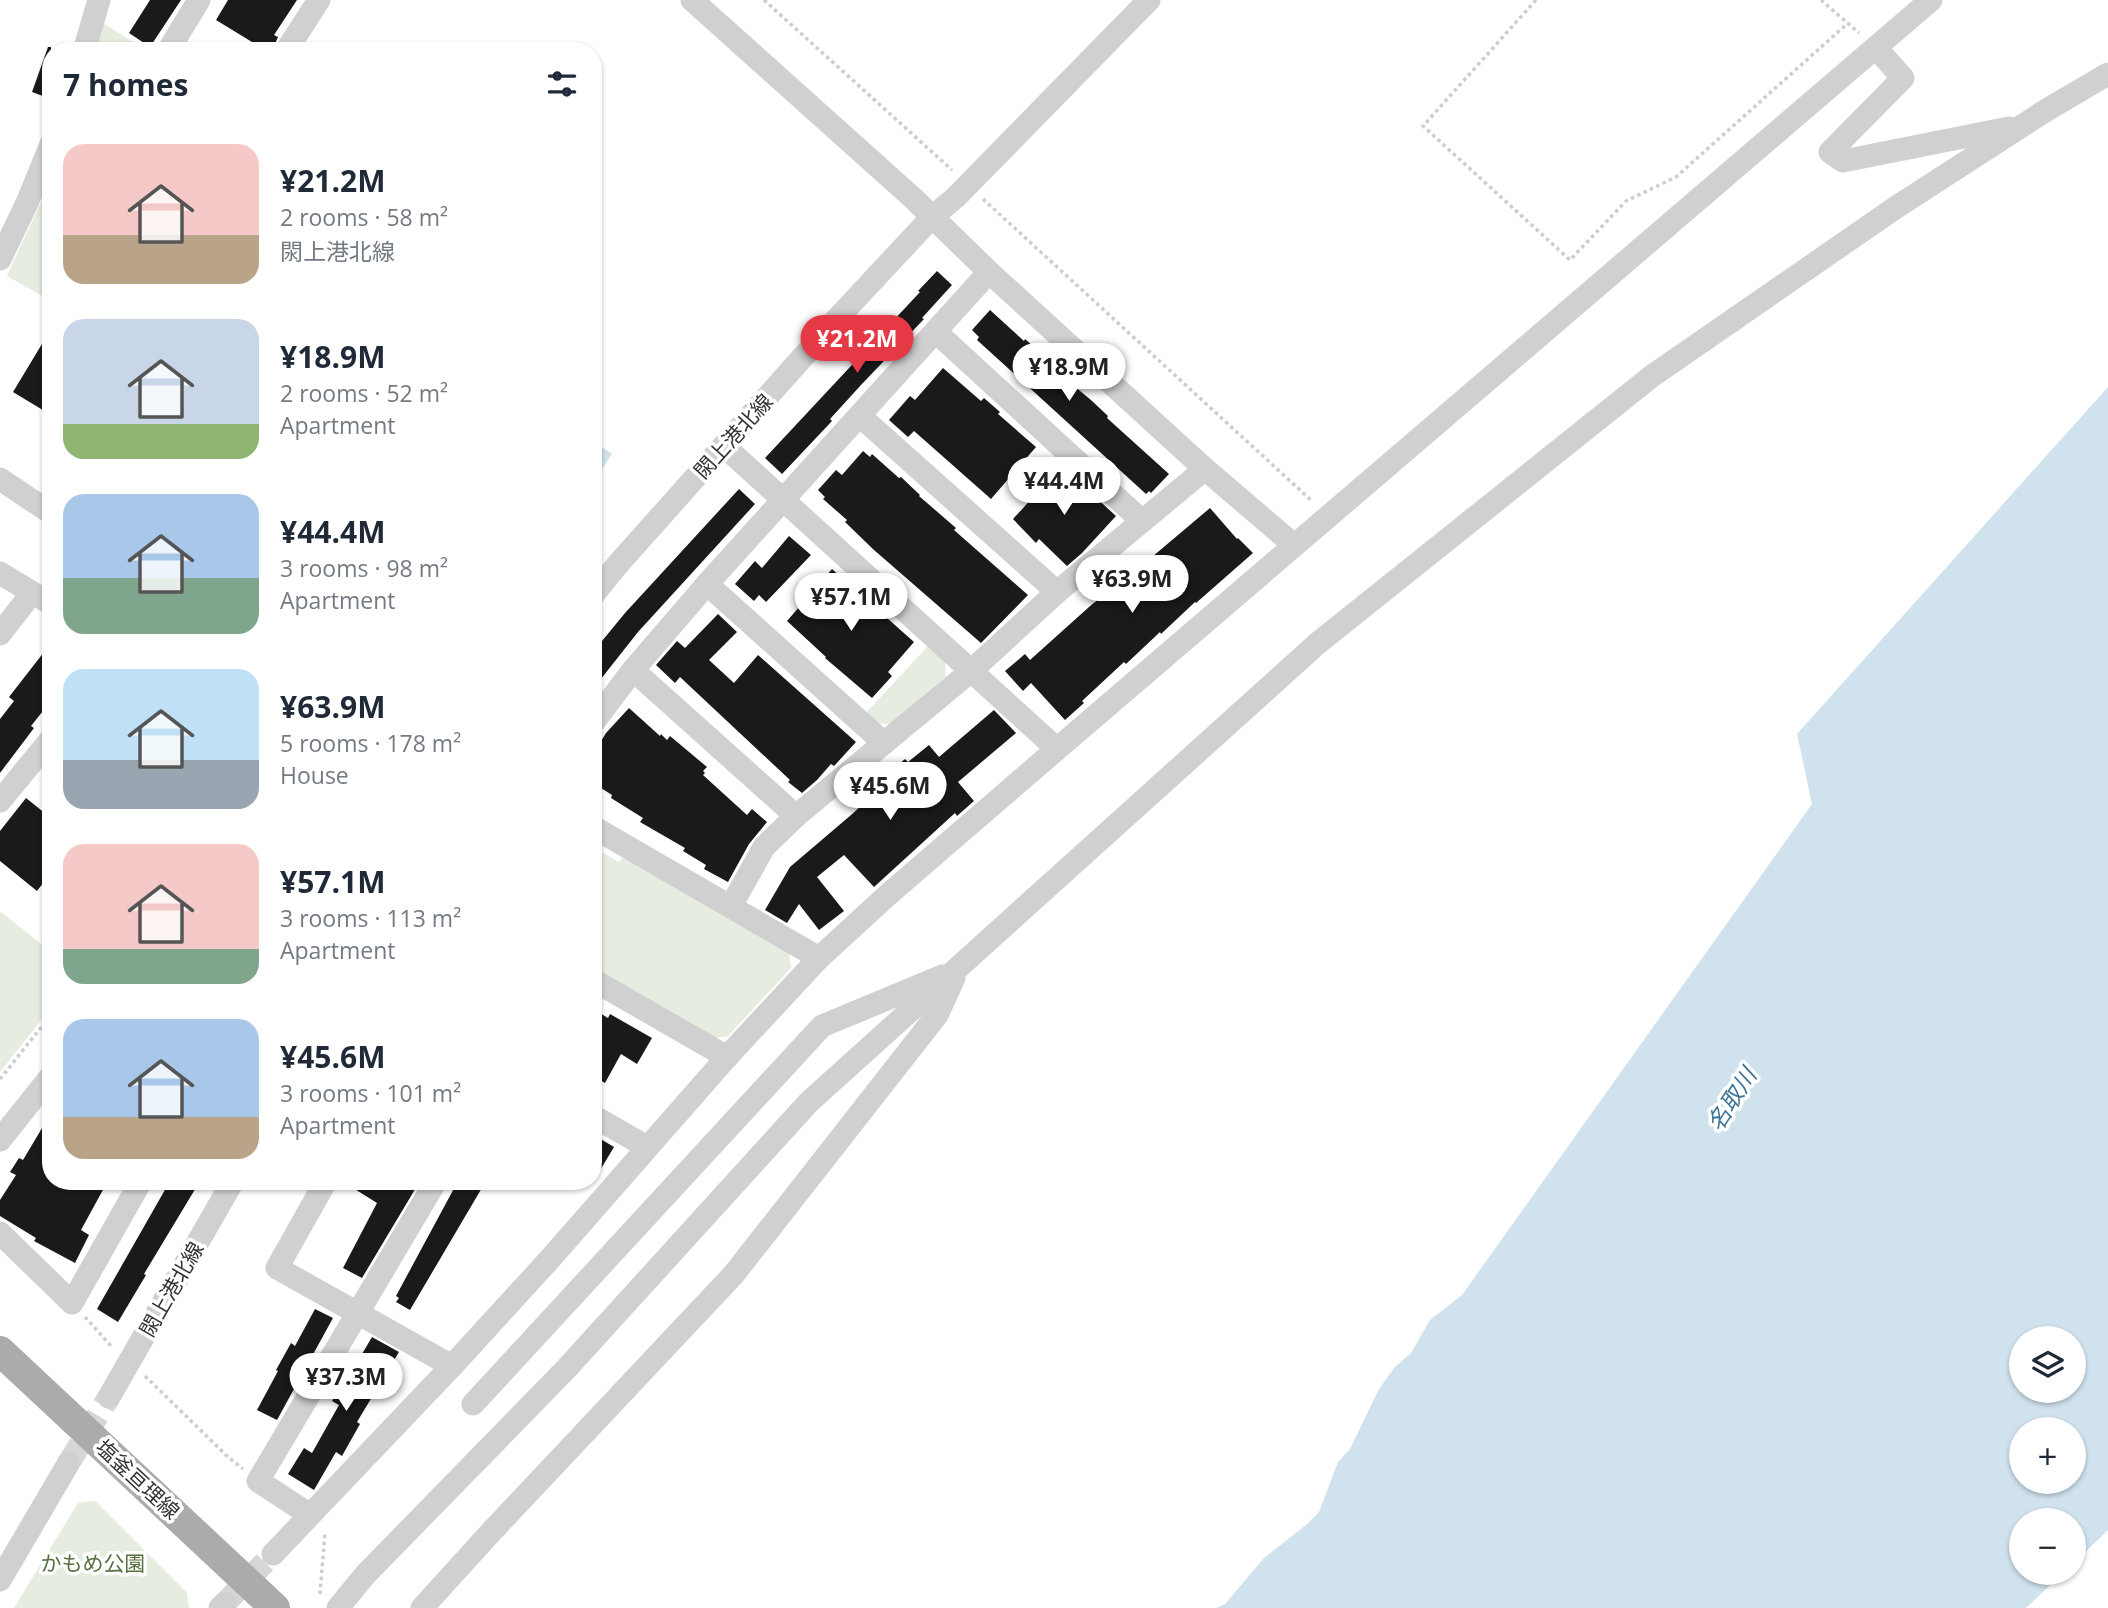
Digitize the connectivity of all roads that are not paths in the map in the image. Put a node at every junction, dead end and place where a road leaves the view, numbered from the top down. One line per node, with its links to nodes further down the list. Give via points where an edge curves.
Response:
1 (99, 0): 7 (street)
2 (199, 0): 8 (street)
3 (319, 0): 9 (street)
4 (692, 0): 14 (street)
5 (1149, 0): 14 (street, 閖上港北線)
6 (1931, 0): 10 (street)
7 (87, 42)
8 (173, 42)
9 (292, 42)
10 (1876, 48): 12 (street, via 1903,78 1830,152 1843,161); 25 (street)
11 (2108, 74): 12 (street)
12 (2021, 126): 43 (street, via 1630,393 1318,643)
13 (42, 166): 15 (street)
14 (932, 217): 16 (street); 19 (street, 閖上港北線)
15 (0, 259)
16 (989, 272): 17 (street); 20 (street)
17 (936, 332): 18 (street); 24 (street)
18 (860, 416): 22 (street); 29 (street)
19 (724, 446): 22 (street); 27 (street, 閖上港北線)
20 (1205, 469): 24 (street); 25 (street)
21 (0, 479): 23 (street)
22 (785, 500): 28 (street); 33 (street)
23 (42, 507)
24 (1142, 521): 29 (street)
25 (1294, 545): 37 (street)
26 (0, 573): 30 (street)
27 (602, 584)
28 (708, 584): 32 (street); 35 (street)
29 (1057, 593): 33 (street)
30 (42, 598): 31 (street)
31 (0, 634)
32 (633, 670): 34 (street); 39 (street)
33 (971, 671): 35 (street); 37 (street)
34 (602, 711)
35 (884, 743): 39 (street)
36 (42, 749): 38 (street)
37 (1057, 749): 42 (street)
38 (0, 801)
39 (796, 816): 41 (street, via 764,847)
40 (602, 832): 41 (street)
41 (731, 906): 42 (street)
42 (820, 958): 45 (street)
43 (958, 969): 59 (street, via 822,1026); 64 (street, via 809,1102 567,1368 365,1575); 66 (street, via 937,1015 734,1274)
44 (602, 985): 45 (street)
45 (727, 1057): 49 (street)
46 (42, 1087): 48 (street)
47 (602, 1121): 49 (street)
48 (0, 1140)
49 (647, 1147): 57 (street)
50 (136, 1190): 54 (street, via 72,1303)
51 (228, 1190): 58 (street, 閖上港北線)
52 (321, 1190): 55 (street, via 277,1268)
53 (431, 1190): 55 (street)
54 (0, 1233)
55 (358, 1313): 57 (street); 61 (street, via 258,1481)
56 (0, 1350): 65 (main road, 塩釜亘理線)
57 (452, 1366): 61 (street)
58 (109, 1397)
59 (473, 1404)
60 (68, 1464): 63 (street)
61 (318, 1519): 62 (street)
62 (273, 1554)
63 (0, 1580)
64 (328, 1606)
65 (275, 1608)
66 (422, 1608)

